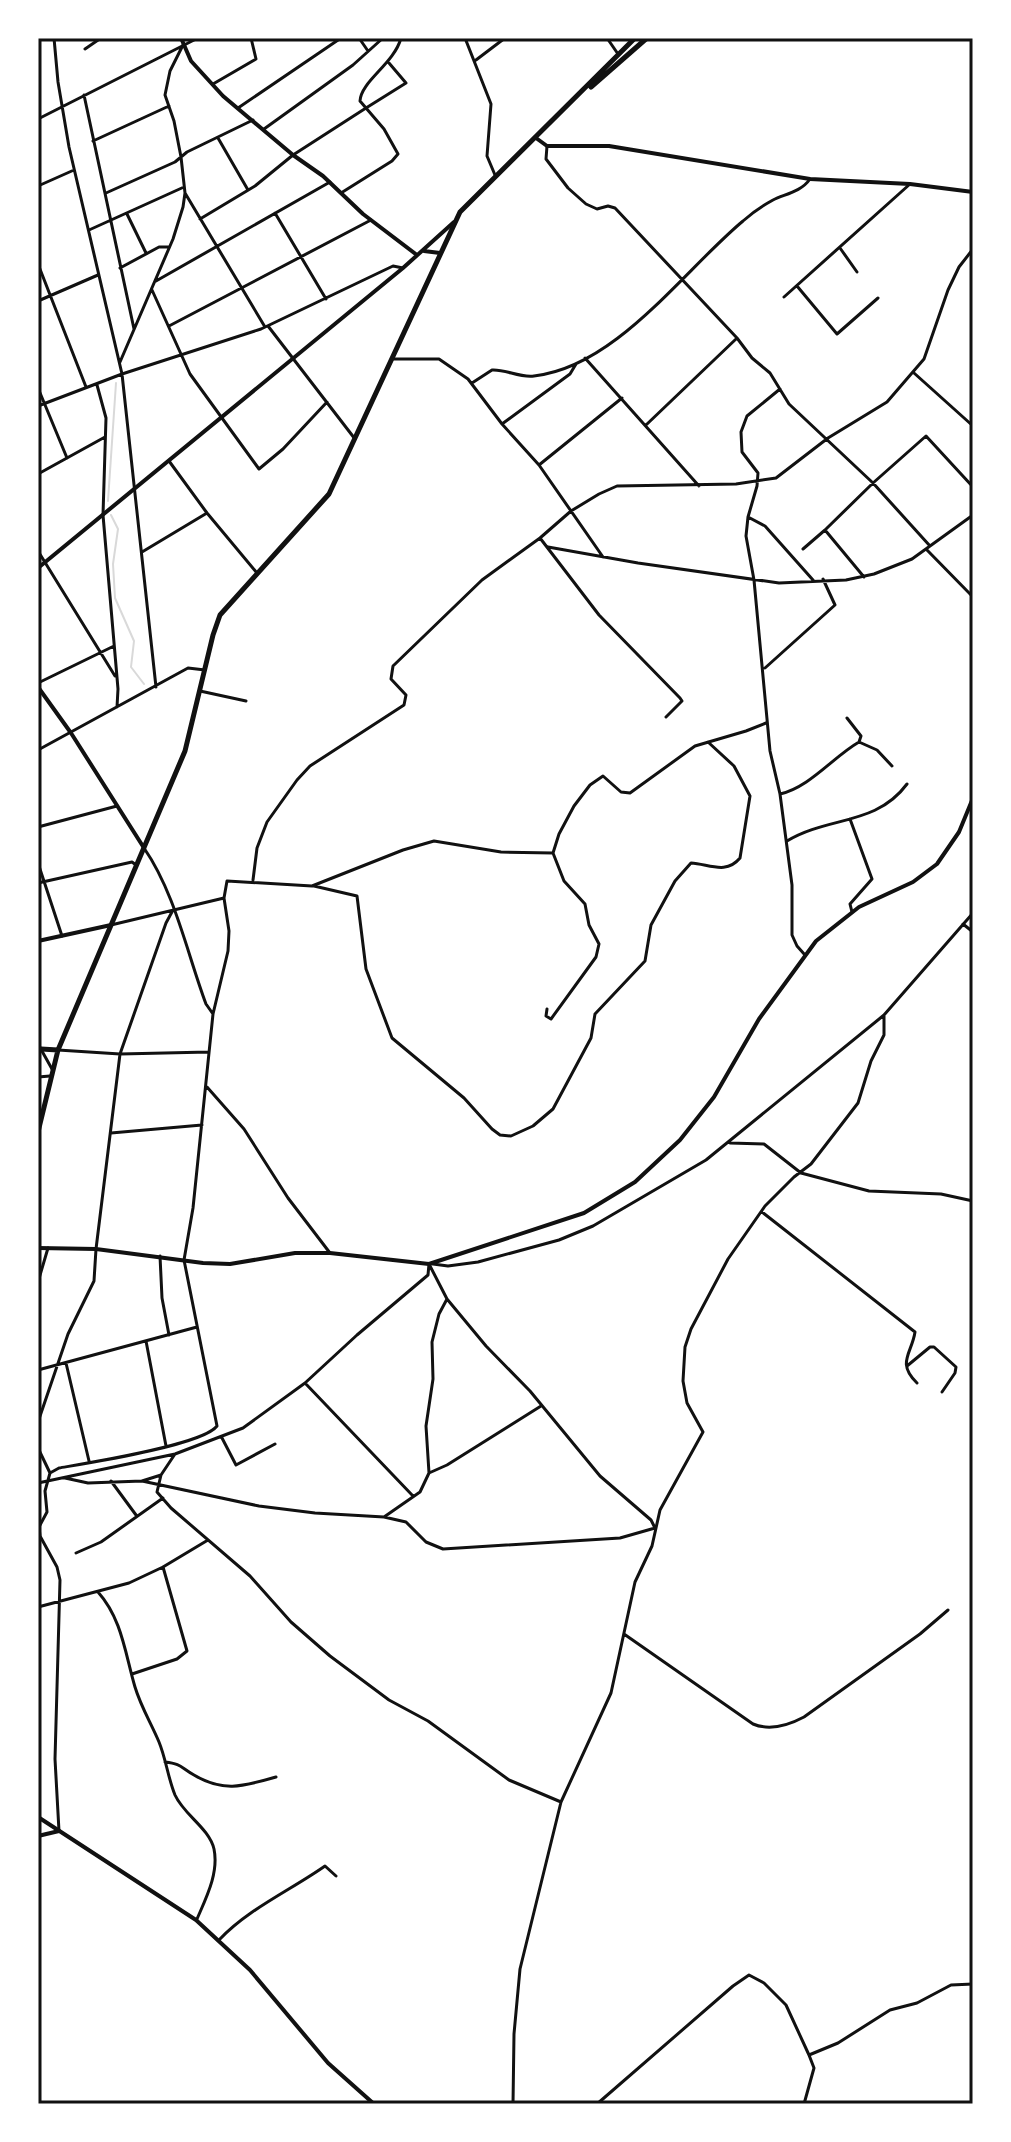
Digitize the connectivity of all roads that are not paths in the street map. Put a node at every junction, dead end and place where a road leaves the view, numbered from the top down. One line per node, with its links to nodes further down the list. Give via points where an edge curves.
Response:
1 (54, 38): 25 (street)
2 (101, 38): 16 (street)
3 (181, 38): 15 (street)
4 (198, 38): 15 (street)
5 (251, 38): 21 (street, via 256,59)
6 (341, 38): 26 (street)
7 (359, 38): 17 (street)
8 (383, 38): 17 (street)
9 (401, 38): 20 (street)
10 (465, 38): 19 (street)
11 (505, 38): 19 (street)
12 (607, 38): 18 (street)
13 (635, 38): 18 (main road)
14 (647, 38): 23 (main road)
15 (183, 45): 21 (street); 22 (street); 24 (street, via 169,75)
16 (85, 49)
17 (369, 51): 30 (street)
18 (618, 54): 23 (main road)
19 (475, 61): 38 (street, via 491,104 487,156)
20 (389, 63): 27 (street, via 361,92); 27 (street, via 406,83)
21 (212, 85): 26 (street)
22 (84, 95): 25 (street); 33 (street)
23 (574, 100): 32 (main road)
24 (169, 106): 33 (street); 36 (street)
25 (62, 107): 28 (street); 37 (street)
26 (238, 108): 29 (street)
27 (366, 108): 35 (street); 48 (street, via 398,154)
28 (38, 119)
29 (253, 120): 30 (street); 31 (street)
30 (264, 129): 35 (street)
31 (218, 138): 36 (street); 44 (street)
32 (536, 138): 34 (street); 38 (main road)
33 (93, 141): 46 (street)
34 (547, 146): 39 (street, via 609,146); 69 (street, via 546,159 568,188 592,208 615,208)
35 (293, 155): 40 (street); 44 (street)
36 (181, 157): 43 (street); 46 (street)
37 (74, 170): 42 (street); 55 (street)
38 (496, 176): 54 (main road)
39 (810, 179): 41 (street); 69 (street, via 747,217)
40 (330, 182): 48 (street); 49 (street)
41 (910, 184): 45 (street); 58 (street)
42 (38, 186)
43 (184, 187): 47 (street); 50 (street)
44 (248, 190): 51 (street)
45 (973, 192)
46 (104, 193): 53 (street)
47 (185, 193): 51 (street); 56 (street)
48 (341, 193): 52 (street)
49 (275, 213): 57 (street); 63 (street)
50 (127, 214): 53 (street); 62 (street)
51 (200, 219): 57 (street)
52 (371, 220): 60 (street); 63 (street)
53 (110, 221): 55 (street); 65 (street)
54 (454, 222): 60 (street); 61 (main road)
55 (88, 230): 68 (street)
56 (169, 247): 62 (street); 70 (street)
57 (217, 247): 70 (street); 72 (street)
58 (840, 248): 67 (street); 71 (street)
59 (973, 250): 89 (street, via 951,282)
60 (419, 253): 61 (street); 66 (street)
61 (440, 253): 86 (main road)
62 (146, 254): 65 (street)
63 (301, 257): 72 (street); 77 (street)
64 (38, 264): 74 (street)
65 (120, 268): 81 (street)
66 (403, 268): 77 (street, via 393,266); 85 (street)
67 (857, 272)
68 (98, 275): 74 (street); 87 (street)
69 (680, 279): 82 (street); 84 (street, via 661,302)
70 (155, 281): 73 (street)
71 (797, 286): 75 (street); 76 (street, via 837,334)
72 (241, 288): 79 (street); 80 (street)
73 (151, 289): 79 (street); 81 (street)
74 (50, 296): 78 (street); 94 (street)
75 (784, 297)
76 (878, 298)
77 (326, 299): 80 (street)
78 (38, 301)
79 (169, 326): 83 (street)
80 (266, 326): 83 (street); 85 (street)
81 (134, 329): 87 (street)
82 (737, 338): 95 (street); 102 (street)
83 (182, 355): 90 (street); 100 (street)
84 (585, 358): 88 (street); 96 (street)
85 (293, 359): 97 (street); 100 (street)
86 (392, 359): 91 (street, via 439,359); 106 (main road)
87 (119, 362): 90 (street)
88 (576, 362): 91 (street, via 533,376 492,370); 101 (street, via 570,374)
89 (914, 373): 103 (street); 105 (street, via 887,402)
90 (122, 374): 92 (street); 115 (street)
91 (472, 383): 101 (street)
92 (97, 384): 94 (street); 104 (street)
93 (38, 388): 98 (street)
94 (86, 388): 98 (street)
95 (780, 389): 105 (street, via 789,404); 111 (street, via 741,427 742,452 756,468)
96 (622, 398): 102 (street); 109 (street)
97 (327, 402): 100 (street, via 259,469); 106 (street)
98 (44, 404): 99 (street); 107 (street)
99 (38, 406)
100 (221, 419): 108 (street)
101 (502, 424): 109 (street)
102 (646, 425): 113 (street)
103 (973, 426)
104 (105, 437): 107 (street); 118 (street)
105 (828, 438): 111 (street, via 781,475); 112 (street)
106 (355, 439): 131 (main road, via 329,494)
107 (67, 458): 110 (street)
108 (169, 461): 115 (street); 117 (street)
109 (539, 465): 116 (street)
110 (38, 474)
111 (758, 482): 113 (street); 120 (street)
112 (873, 483): 114 (street, via 926,436); 121 (street); 124 (street)
113 (699, 486): 116 (street, via 617,486)
114 (973, 487)
115 (136, 488): 118 (street); 127 (street)
116 (571, 511): 122 (street); 128 (street)
117 (207, 513): 127 (street); 131 (street)
118 (103, 515): 129 (street); 137 (street)
119 (973, 515): 124 (street)
120 (748, 517): 134 (street); 135 (street, via 765,526)
121 (825, 530): 125 (street); 132 (street)
122 (540, 538): 123 (street); 167 (street, via 482,580 393,666 391,679 407,699 396,712 310,766 284,796 257,848)
123 (548, 547): 128 (street); 147 (street, via 599,615 680,698 680,705)
124 (929, 548): 132 (street); 136 (street)
125 (803, 549)
126 (38, 551): 129 (street)
127 (142, 552): 143 (street)
128 (603, 557): 134 (street)
129 (45, 562): 130 (street); 138 (street)
130 (38, 568)
131 (257, 573): 140 (main road, via 220,615)
132 (864, 577): 133 (street)
133 (823, 579): 135 (street); 139 (street, via 835,605)
134 (754, 580): 135 (street); 139 (street)
135 (813, 580)
136 (973, 597)
137 (114, 646): 138 (street); 141 (street)
138 (100, 653): 141 (street); 142 (street)
139 (764, 669): 149 (street)
140 (205, 670): 143 (street, via 188,668); 144 (main road)
141 (117, 679): 146 (street)
142 (38, 685): 150 (street)
143 (156, 687): 146 (street)
144 (200, 691): 145 (street); 162 (main road, via 185,751)
145 (246, 701)
146 (117, 707): 150 (street)
147 (666, 717)
148 (847, 718): 152 (street, via 861,736)
149 (767, 722): 151 (street); 156 (street)
150 (71, 733): 153 (street); 158 (street)
151 (708, 742): 163 (street, via 689,749 630,793 621,792 605,776 596,779 574,806); 169 (street, via 734,766 750,796 740,858 721,868 691,863 681,871 651,925 645,961 595,1014 591,1038 553,1109 511,1136 492,1129 464,1098 392,1038 366,969 357,896)
152 (859, 742): 154 (street, via 877,750); 156 (street)
153 (38, 750)
154 (892, 766)
155 (907, 784): 159 (street, via 883,808)
156 (780, 794): 161 (street)
157 (973, 798): 172 (street, via 937,864)
158 (117, 806): 160 (street); 162 (street)
159 (850, 819): 161 (street); 172 (street, via 872,879 850,904)
160 (38, 827)
161 (787, 841): 179 (street, via 792,935)
162 (144, 848): 165 (main road); 171 (street)
163 (553, 853): 169 (street, via 434,841); 180 (street, via 564,881 584,901 599,948 551,1019)
164 (38, 863): 166 (street)
165 (136, 865): 166 (street); 175 (main road)
166 (44, 882): 168 (street); 177 (street)
167 (253, 882): 169 (street); 170 (street, via 227,881)
168 (38, 883)
169 (312, 886)
170 (224, 898): 171 (street); 181 (street, via 229,939)
171 (173, 910): 175 (street); 181 (street); 186 (street)
172 (852, 912): 179 (street)
173 (973, 913): 174 (street)
174 (963, 924): 176 (street); 182 (street)
175 (111, 925): 177 (street); 184 (main road)
176 (973, 932)
177 (62, 936): 178 (street)
178 (38, 941)
179 (805, 955): 203 (street, via 704,1111 649,1171 584,1213)
180 (547, 1009)
181 (213, 1014): 185 (street)
182 (884, 1015): 193 (street); 194 (street, via 884,1035 858,1103)
183 (39, 1046): 184 (main road); 187 (street)
184 (58, 1050): 186 (street); 187 (main road)
185 (209, 1052): 186 (street); 189 (street)
186 (120, 1054): 192 (street)
187 (51, 1072): 188 (street); 191 (main road)
188 (38, 1077)
189 (206, 1085): 190 (street); 200 (street, via 244,1129)
190 (202, 1125): 192 (street); 202 (street)
191 (38, 1132)
192 (111, 1133): 199 (street)
193 (728, 1143): 194 (street, via 764,1144); 203 (street, via 682,1175 559,1240 478,1262)
194 (801, 1173): 195 (street, via 869,1191); 196 (street)
195 (973, 1201)
196 (762, 1212): 211 (street, via 915,1332); 237 (street, via 728,1259 691,1329 683,1381 687,1403 703,1432 670,1487)
197 (38, 1248): 198 (street)
198 (48, 1248): 199 (street); 204 (street)
199 (96, 1249): 201 (street); 210 (street, via 94,1281)
200 (330, 1253): 202 (street, via 230,1264); 203 (street)
201 (160, 1256): 202 (street); 207 (street)
202 (184, 1260): 206 (street)
203 (429, 1264): 205 (street); 213 (street, via 428,1275)
204 (38, 1282)
205 (447, 1299): 216 (street); 225 (street, via 432,1342 426,1426)
206 (198, 1327): 207 (street); 220 (street, via 217,1426 206,1435)
207 (169, 1335): 208 (street)
208 (146, 1341): 209 (street); 220 (street)
209 (66, 1363): 210 (street); 223 (street)
210 (57, 1366): 212 (street); 217 (street)
211 (907, 1366): 214 (street); 215 (street, via 934,1347 956,1367)
212 (38, 1370)
213 (305, 1383): 218 (street); 233 (street)
214 (917, 1383)
215 (942, 1392)
216 (541, 1406): 225 (street); 237 (street, via 600,1476)
217 (38, 1422)
218 (222, 1438): 219 (street, via 236,1465); 222 (street)
219 (275, 1444)
220 (166, 1446): 223 (street)
221 (38, 1448): 224 (street)
222 (175, 1454): 226 (street); 227 (street)
223 (89, 1462): 224 (street)
224 (50, 1473): 228 (street)
225 (429, 1473): 233 (street)
226 (161, 1475): 230 (street); 232 (street)
227 (65, 1478): 228 (street); 229 (street)
228 (49, 1481): 231 (street); 242 (street, via 47,1512 39,1527 57,1567)
229 (111, 1481): 230 (street); 235 (street)
230 (142, 1481): 232 (street)
231 (38, 1483)
232 (157, 1486): 234 (street); 236 (street, via 259,1506)
233 (413, 1497): 236 (street)
234 (163, 1498): 235 (street); 238 (street)
235 (136, 1515): 239 (street, via 101,1542)
236 (384, 1517): 237 (street, via 406,1522 426,1542 443,1549 620,1538)
237 (655, 1528): 245 (street, via 635,1582)
238 (209, 1540): 240 (street); 249 (street, via 307,1636 373,1688 509,1780)
239 (76, 1553)
240 (163, 1567): 241 (street); 246 (street, via 187,1651)
241 (98, 1592): 242 (street); 246 (street, via 123,1635)
242 (58, 1602): 243 (street); 251 (street)
243 (38, 1607)
244 (948, 1610): 245 (street, via 804,1717 762,1728)
245 (624, 1634): 249 (street, via 611,1693)
246 (132, 1674): 247 (street)
247 (165, 1762): 248 (street, via 183,1765 226,1788); 254 (street, via 181,1806 213,1847 215,1864)
248 (276, 1777)
249 (561, 1802): 259 (street, via 520,1969)
250 (38, 1817): 251 (street)
251 (59, 1831): 252 (street); 254 (street)
252 (38, 1836)
253 (336, 1876): 255 (street, via 325,1866)
254 (196, 1920): 255 (street)
255 (219, 1940): 258 (street, via 328,2063)
256 (973, 1984): 257 (street, via 951,1985 890,2010)
257 (809, 2055): 260 (street, via 786,2005 754,1976 743,1977); 261 (street, via 814,2068)
258 (374, 2104)
259 (513, 2104)
260 (597, 2104)
261 (804, 2104)

